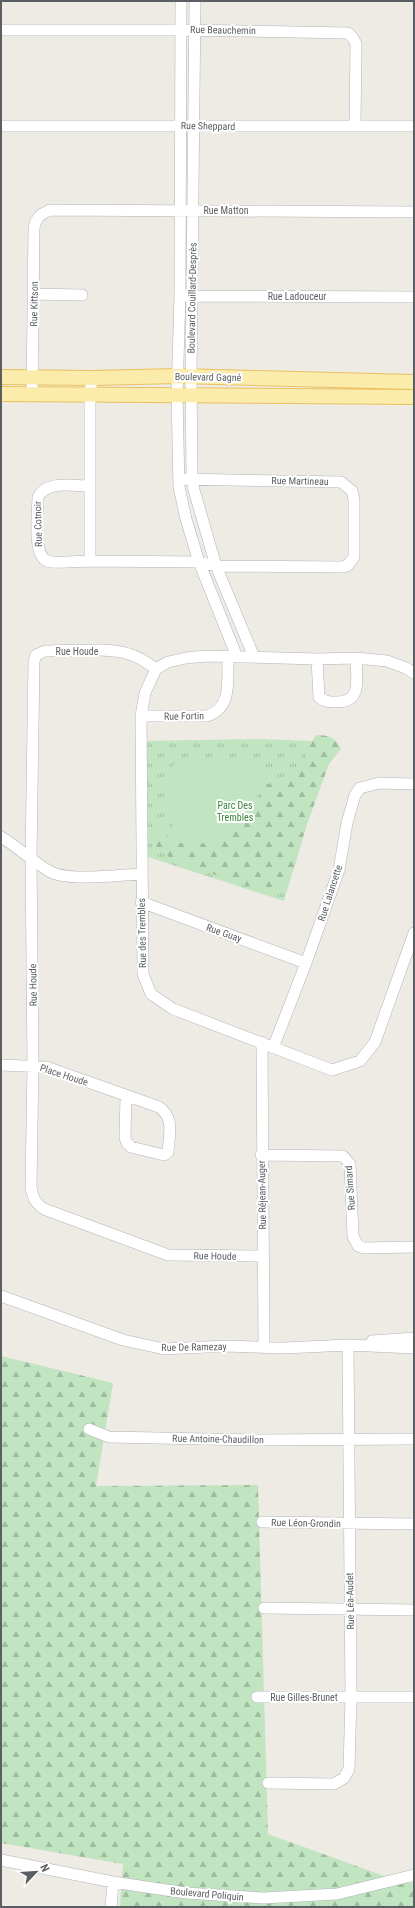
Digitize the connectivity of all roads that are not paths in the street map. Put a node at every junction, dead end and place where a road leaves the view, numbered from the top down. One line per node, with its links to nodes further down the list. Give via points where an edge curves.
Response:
1 (180, 1): 4 (street, Boulevard Couillard-Desprès)
2 (195, 1): 5 (street, Boulevard Couillard-Desprès)
3 (1, 30): 4 (street, Rue Beauchemin)
4 (180, 30): 5 (street, Rue Beauchemin); 6 (street, Boulevard Couillard-Desprès)
5 (194, 30): 8 (street, Boulevard Couillard-Desprès); 9 (street, Rue Beauchemin, via 348,33 356,44)
6 (179, 125): 7 (street, Rue Sheppard); 8 (street, Rue Sheppard); 11 (street, Boulevard Couillard-Desprès)
7 (1, 126)
8 (194, 126): 9 (street, Rue Sheppard); 12 (street, Boulevard Couillard-Desprès)
9 (355, 126): 10 (street, Rue Sheppard)
10 (414, 126)
11 (180, 210): 12 (street, Rue Matton); 14 (street, Rue Matton, via 50,210); 18 (street, Boulevard Couillard-Desprès)
12 (192, 210): 13 (street, Rue Matton); 17 (street, Boulevard Couillard-Desprès)
13 (414, 212)
14 (39, 215): 15 (street, Rue Kittson, via 34,228)
15 (34, 294): 16 (street); 22 (street, Rue Kittson)
16 (82, 295)
17 (193, 295): 18 (street, Rue Ladouceur); 19 (street, Rue Ladouceur); 20 (street, Boulevard Couillard-Desprès)
18 (180, 296): 20 (street, Boulevard Couillard-Desprès)
19 (414, 297)
20 (184, 376): 23 (main road, Boulevard Gagné); 24 (main road, Boulevard Gagné); 28 (street, Boulevard Couillard-Desprès)
21 (1, 377): 22 (main road, Boulevard Gagné)
22 (33, 378): 23 (main road, Boulevard Gagné); 26 (street, Rue Kittson)
23 (92, 378): 27 (street)
24 (414, 382)
25 (1, 394): 26 (main road, Boulevard Gagné)
26 (32, 394): 27 (main road, Boulevard Gagné)
27 (90, 394): 28 (main road, Boulevard Gagné); 32 (street)
28 (184, 394): 29 (main road, Boulevard Gagné); 30 (street, Boulevard Couillard-Desprès); 31 (street, Boulevard Couillard-Desprès)
29 (414, 397)
30 (192, 479): 31 (street, Rue Martineau); 35 (street, Boulevard Couillard-Desprès); 35 (street, Rue Martineau, via 341,482 352,491 354,557 347,566)
31 (179, 480): 34 (street, Boulevard Couillard-Desprès, via 186,520)
32 (89, 486): 33 (street); 33 (street, Rue Cotnoir, via 48,486 41,490 38,497 37,548 40,557 48,562)
33 (90, 561): 34 (street, Rue Cotnoir)
34 (199, 562): 35 (street, Rue Cotnoir); 36 (street, Boulevard Couillard-Desprès)
35 (216, 566): 37 (street, Boulevard Couillard-Desprès)
36 (232, 657): 37 (street); 40 (street, via 186,658 168,662); 42 (street, Rue Fortin, via 227,699 213,714)
37 (254, 657): 39 (street)
38 (356, 658): 39 (street); 39 (street, via 356,691 353,698 345,702 327,702 319,697); 41 (street, via 387,661)
39 (317, 659)
40 (156, 670): 42 (street, Rue des Trembles, via 145,693); 45 (street, Rue Houde, via 142,659 116,651 45,651 36,656)
41 (414, 673)
42 (141, 716): 46 (street, Rue des Trembles)
43 (414, 784): 49 (street, Rue Lalancette, via 379,782 360,788 355,795 339,870)
44 (1, 837): 45 (street)
45 (31, 858): 46 (street, via 60,876); 53 (street, Rue Houde)
46 (141, 874): 47 (street, Rue des Trembles)
47 (141, 902): 49 (street, Rue Guay); 50 (street, Rue des Trembles, via 142,974 151,994 173,1009)
48 (414, 933): 51 (street, Rue des Trembles, via 375,1042 360,1061 332,1070)
49 (306, 964): 51 (street, Rue Lalancette)
50 (262, 1042): 51 (street, Rue des Trembles); 55 (street, Rue Réjean-Auger)
51 (273, 1048)
52 (1, 1065): 53 (street, Place Houde)
53 (34, 1065): 54 (street, Place Houde); 57 (street, Rue Houde, via 31,1188 38,1205 168,1255)
54 (126, 1096): 54 (street, Place Houde, via 159,1107 168,1116 168,1152 164,1155 131,1147 127,1143)
55 (261, 1155): 56 (street, Rue Simard, via 343,1156 350,1164 353,1236 358,1246); 57 (street, Rue Réjean-Auger)
56 (414, 1248)
57 (263, 1256): 61 (street, Rue Réjean-Auger)
58 (1, 1296): 61 (street, Rue De Ramezay, via 145,1346 164,1349)
59 (414, 1338): 60 (street, Rue De Ramezay)
60 (348, 1345): 61 (street, Rue De Ramezay); 62 (street, Rue De Ramezay); 65 (street, Rue Léa-Audet)
61 (264, 1347)
62 (414, 1348)
63 (89, 1429): 65 (street, Rue Antoine-Chaudillon, via 109,1437)
64 (414, 1438): 65 (street, Rue Antoine-Chaudillon)
65 (348, 1439): 67 (street, Rue Léa-Audet)
66 (262, 1522): 67 (street, Rue Léon-Grondin)
67 (349, 1524): 68 (street, Rue Léon-Grondin); 71 (street, Rue Léa-Audet)
68 (414, 1524)
69 (264, 1608): 71 (street)
70 (414, 1610): 71 (street)
71 (350, 1611): 73 (street, Rue Léa-Audet)
72 (257, 1697): 73 (street, Rue Gilles-Brunet)
73 (351, 1697): 74 (street, Rue Gilles-Brunet); 75 (street, Rue Léa-Audet, via 349,1769 344,1778 334,1784)
74 (414, 1697)
75 (268, 1783)
76 (1, 1860): 78 (street, Boulevard Poliquin)
77 (414, 1875): 78 (street, Boulevard Poliquin, via 337,1894 263,1898 186,1893)
78 (113, 1882): 79 (street)
79 (111, 1907)

